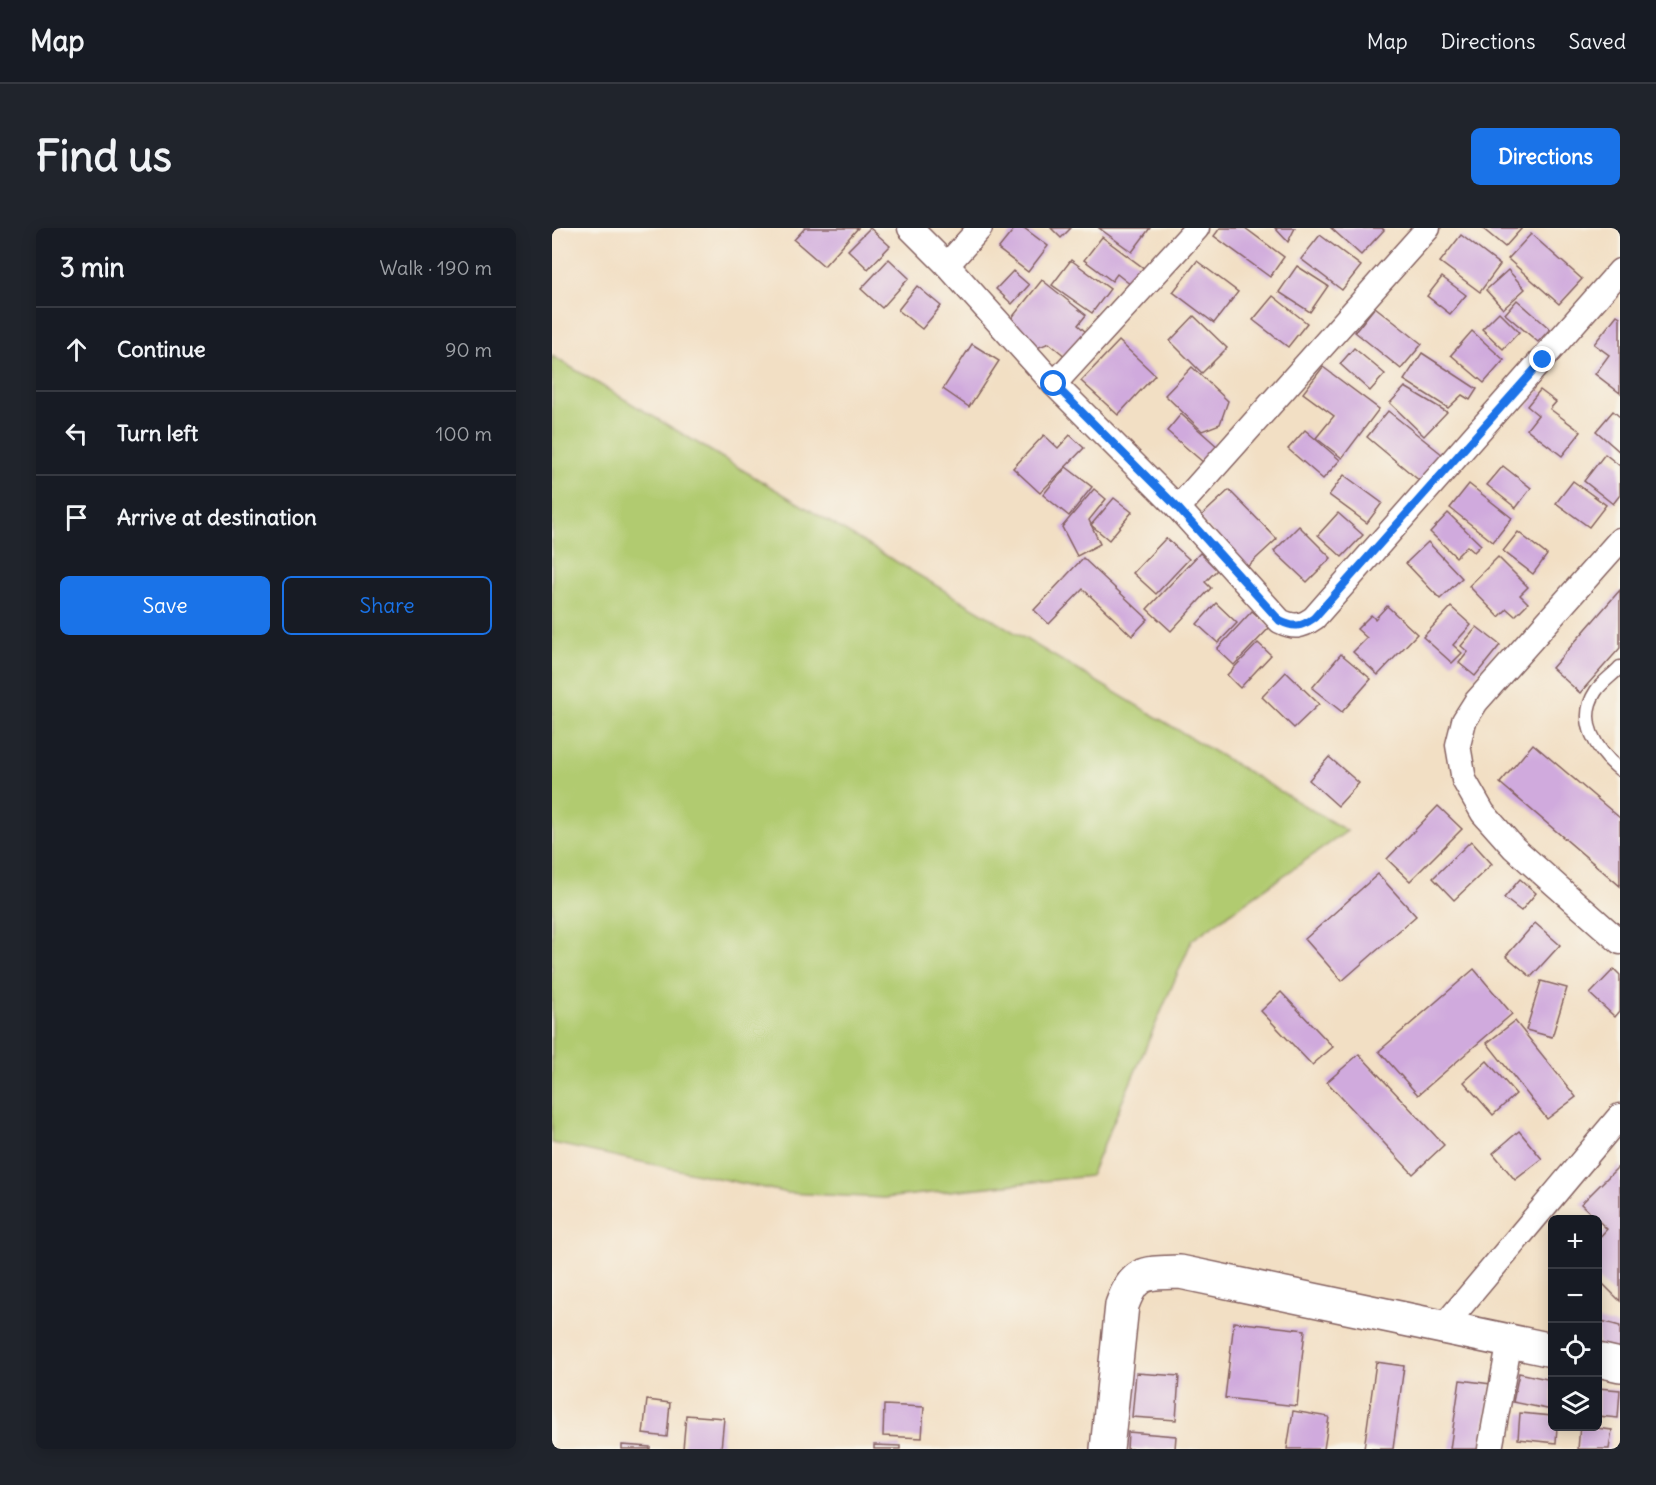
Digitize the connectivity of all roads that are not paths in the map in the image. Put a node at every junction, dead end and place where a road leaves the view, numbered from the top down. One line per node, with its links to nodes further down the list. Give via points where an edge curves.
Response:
1 (910, 228): 5 (street)
2 (980, 228): 5 (street)
3 (1197, 228): 7 (street)
4 (1415, 233): 8 (street)
5 (947, 265): 7 (street)
6 (1620, 271): 8 (street, via 1304,625 1292,627 1280,621)
7 (1054, 384): 8 (street)
8 (1178, 508)
9 (1620, 540): 12 (street, via 1476,702 1464,721 1458,745 1464,780 1483,813 1514,848)
10 (1620, 667): 11 (lane, via 1596,692 1588,714 1591,735 1604,757)
11 (1620, 770)
12 (1620, 942)
13 (1620, 1116): 14 (street)
14 (1444, 1326): 15 (street); 19 (street, via 1180,1272 1138,1278 1129,1287 1122,1305)
15 (1510, 1340): 16 (street); 20 (street)
16 (1548, 1349)
17 (1602, 1361): 18 (street)
18 (1620, 1365)
19 (1107, 1449)
20 (1490, 1449)

